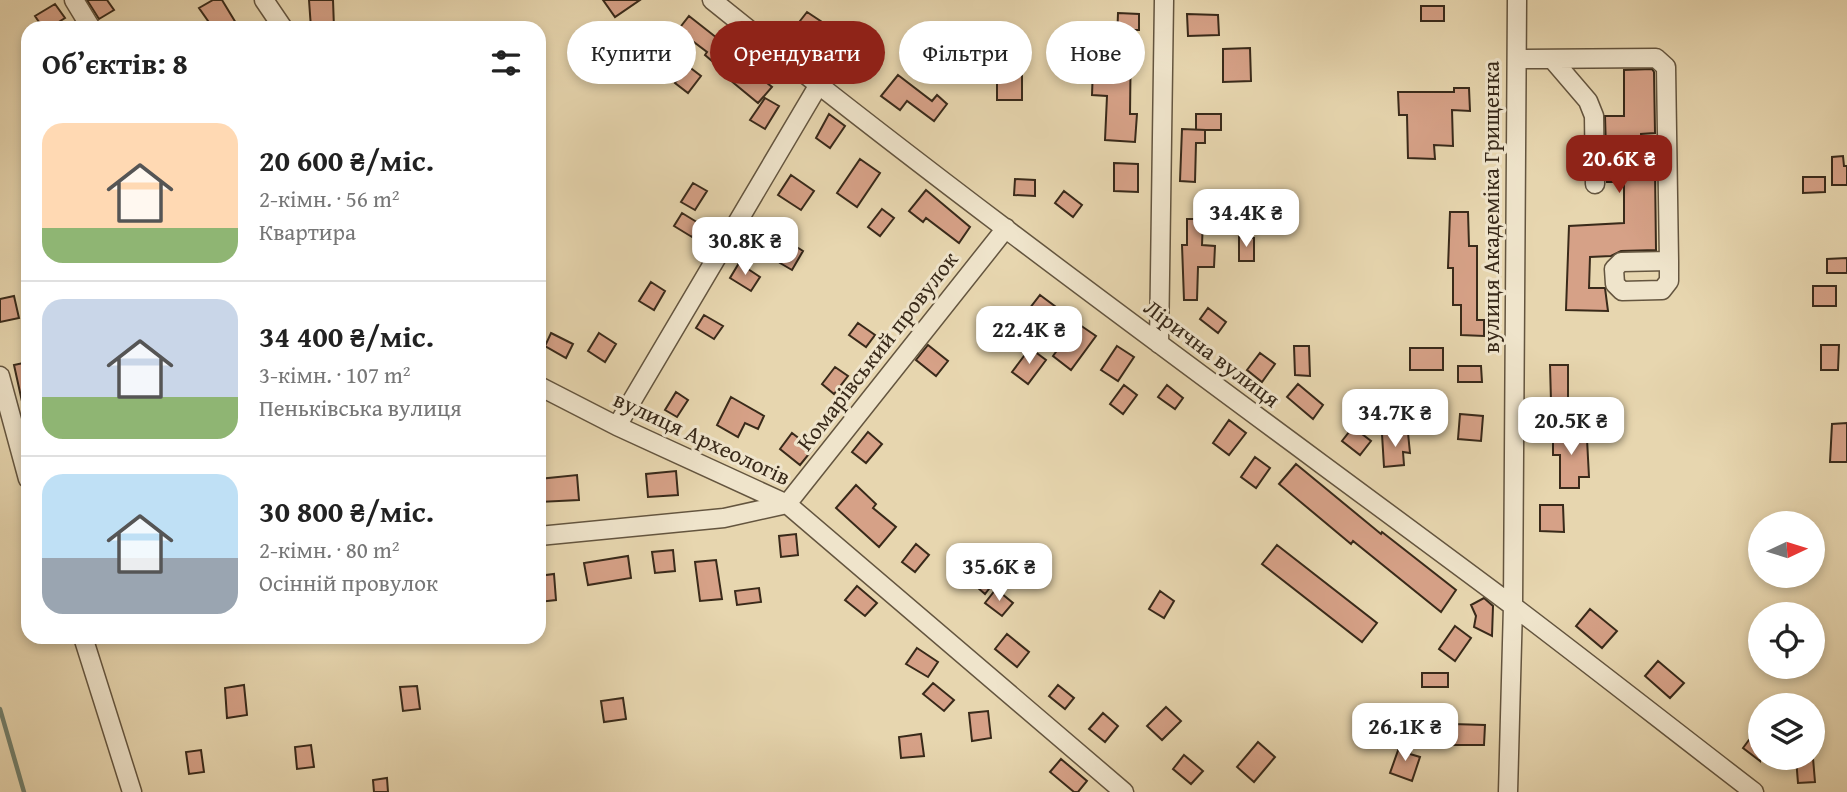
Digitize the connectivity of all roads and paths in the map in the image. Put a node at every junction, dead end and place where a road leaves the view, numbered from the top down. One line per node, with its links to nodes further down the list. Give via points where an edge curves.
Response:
1 (75, 0): 6 (street)
2 (264, 0): 7 (street)
3 (712, 0): 10 (street, Лірична вулиця)
4 (1164, 0): 14 (street)
5 (1517, 0): 8 (street, вулиця Академіка Грищенка)
6 (87, 21)
7 (278, 21)
8 (1517, 59): 9 (street); 21 (street, вулиця Академіка Грищенка)
9 (1552, 59): 11 (street, via 1588,101 1594,116); 13 (street, via 1656,58 1666,67)
10 (818, 86): 12 (street, Лірична вулиця); 17 (street)
11 (1595, 184)
12 (1006, 228): 14 (street, Лірична вулиця); 19 (street, Комарівський провулок)
13 (1669, 261)
14 (1159, 344): 21 (street, Лірична вулиця)
15 (0, 376): 18 (street)
16 (546, 390): 17 (street, вулиця Археологів)
17 (617, 426): 19 (street, вулиця Археологів)
18 (21, 452)
19 (787, 504): 20 (street, via 724,517); 24 (street, вулиця Археологів)
20 (546, 535)
21 (1513, 607): 25 (street, вулиця Академіка Грищенка); 26 (street, Лірична вулиця)
22 (85, 644): 23 (street)
23 (132, 792)
24 (1124, 792)
25 (1508, 792)
26 (1754, 792)

